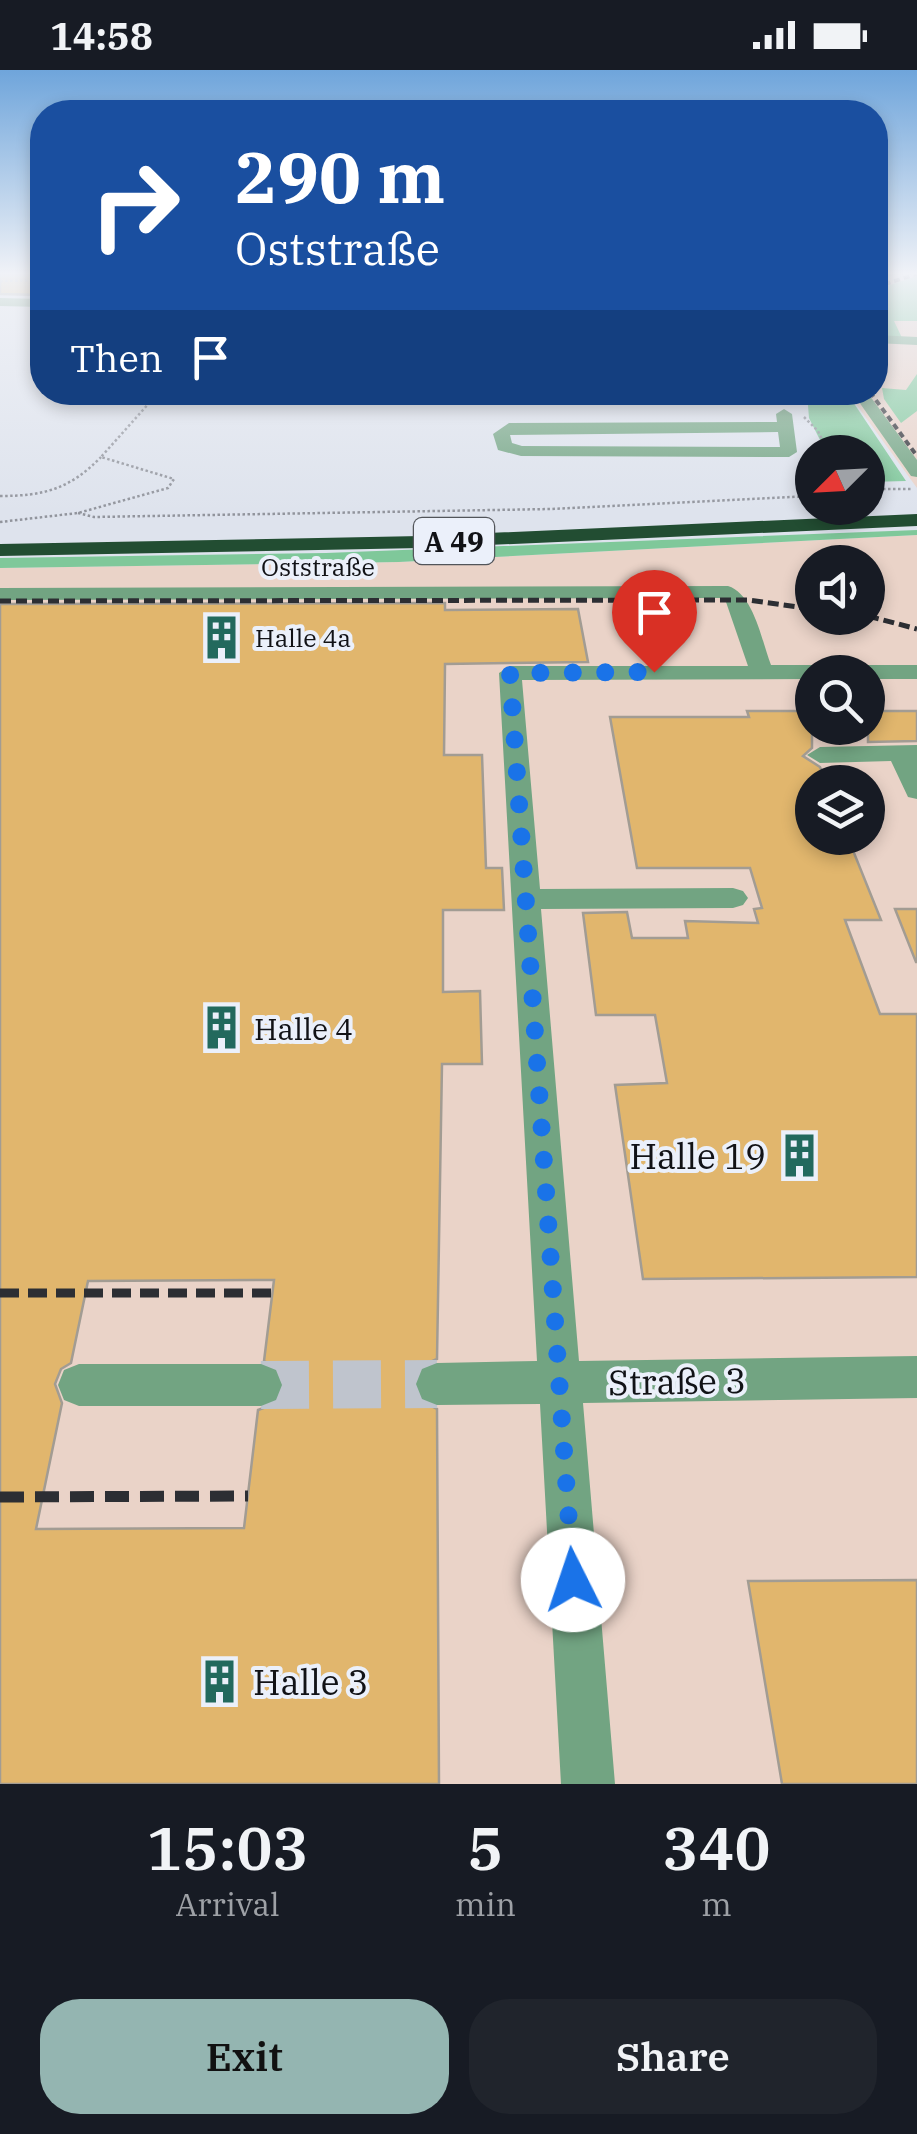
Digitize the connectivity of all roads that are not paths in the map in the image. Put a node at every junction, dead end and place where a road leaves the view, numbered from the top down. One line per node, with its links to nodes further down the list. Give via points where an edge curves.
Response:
1 (868, 405): 3 (street)
2 (788, 417): 2 (street, via 509,428 502,434 504,446 521,452 789,452)
3 (917, 472)
4 (908, 510): 5 (highway, A 49, via 422,531); 6 (highway, A 49, via 404,543)
5 (0, 537)
6 (0, 550)
7 (0, 594): 8 (street, Oststraße, via 728,592)
8 (762, 672): 9 (street); 14 (street, via 510,673)
9 (917, 672)
10 (908, 754): 11 (street); 12 (street)
11 (820, 755)
12 (917, 791)
13 (733, 898): 14 (street)
14 (525, 899): 16 (street)
15 (917, 1377): 16 (street, Straße 3)
16 (559, 1383): 17 (street, Straße 3); 20 (street)
17 (437, 1384)
18 (80, 1385): 19 (street)
19 (262, 1385)
20 (588, 1784)

